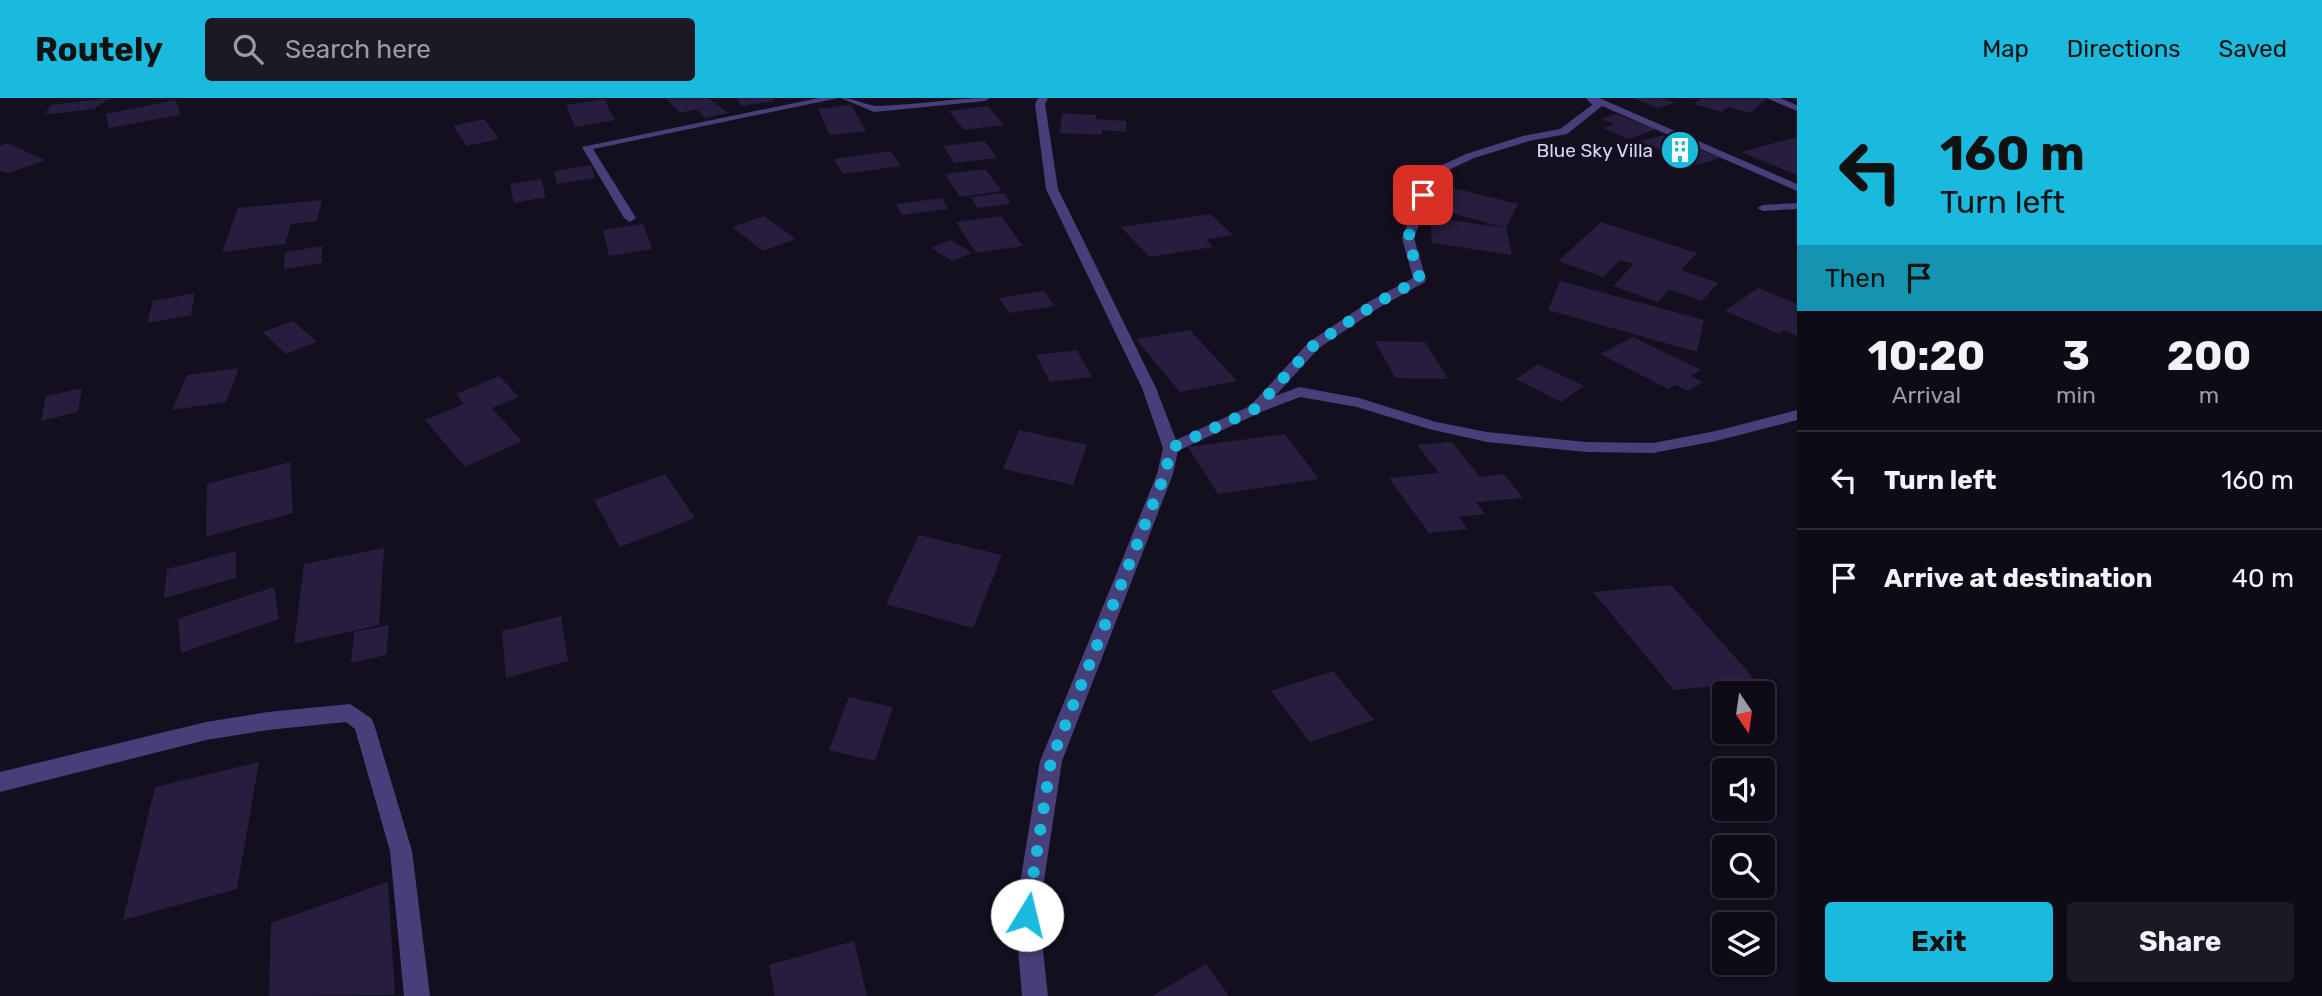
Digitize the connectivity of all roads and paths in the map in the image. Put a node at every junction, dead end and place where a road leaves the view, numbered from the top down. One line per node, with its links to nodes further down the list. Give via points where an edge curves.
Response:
1 (834, 98): 11 (street, via 587,148)
2 (846, 98): 3 (street, via 874,109)
3 (985, 98)
4 (1591, 98): 8 (street); 12 (street, via 1597,106 1563,132 1527,138 1431,174 1408,238 1420,279 1314,345)
5 (1771, 98): 7 (street)
6 (1039, 100): 14 (street, via 1052,189 1149,388)
7 (1797, 108)
8 (1797, 188)
9 (1797, 206): 10 (street)
10 (1763, 208)
11 (630, 218)
12 (1255, 409): 13 (street, via 1299,392 1487,437 1653,448); 14 (street)
13 (1797, 415)
14 (1171, 448): 17 (street, via 1165,474 1051,761 1027,915)
15 (0, 782): 16 (street, via 188,735 288,717 350,713 364,724 401,851)
16 (416, 996)
17 (1035, 996)

